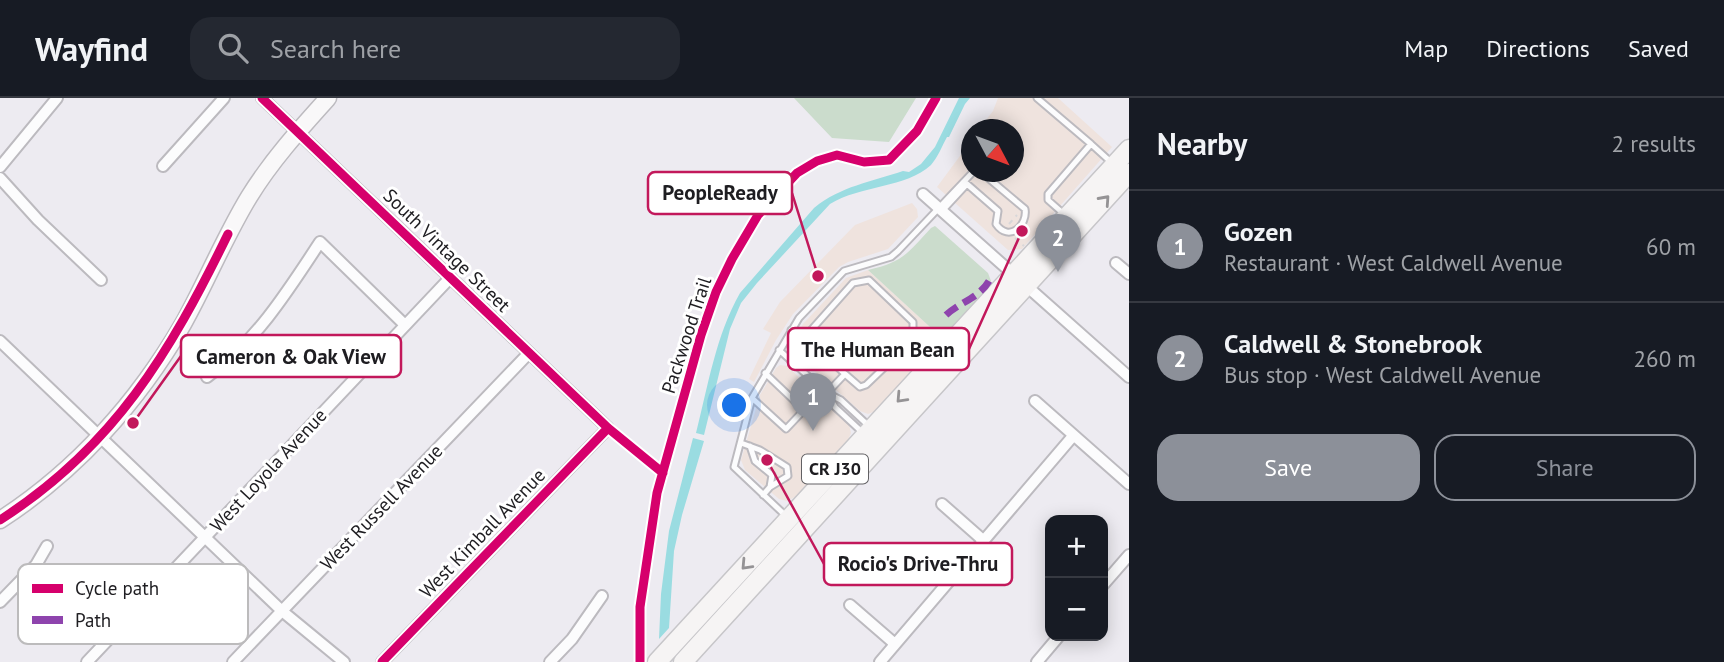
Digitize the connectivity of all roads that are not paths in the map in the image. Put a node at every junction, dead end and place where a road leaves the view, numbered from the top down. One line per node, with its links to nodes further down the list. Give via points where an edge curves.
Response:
1 (57, 98): 10 (street)
2 (224, 98): 9 (street)
3 (262, 98): 6 (street, South Vintage Street)
4 (328, 98): 6 (street)
5 (1037, 98): 7 (lane)
6 (298, 132): 20 (street, South Vintage Street); 39 (street, via 249,196 163,356)
7 (1091, 144): 11 (lane); 17 (lane, via 1048,194 1048,200)
8 (1129, 149): 11 (main road, CR J30)
9 (163, 166)
10 (0, 167)
11 (1122, 169): 17 (main road, CR J30); 22 (main road, CR J30, one-way to 11)
12 (0, 178): 21 (street)
13 (963, 182): 16 (lane)
14 (994, 182): 16 (lane, via 1025,209 1026,216 1014,232 1000,230 998,211 967,184)
15 (923, 194): 16 (street)
16 (940, 209): 22 (street); 24 (lane, via 891,257 844,271)
17 (1068, 217): 22 (main road, CR J30)
18 (1116, 263): 19 (street)
19 (1129, 274)
20 (450, 278): 23 (street, West Loyola Avenue); 28 (street, South Vintage Street)
21 (101, 279)
22 (1020, 282): 32 (street); 37 (main road, CR J30, one-way to 37); 48 (main road, CR J30)
23 (404, 325): 31 (street, via 320,242 261,325); 49 (street, West Loyola Avenue)
24 (791, 330): 25 (lane); 27 (lane)
25 (805, 337): 30 (lane); 30 (lane, via 853,283 869,280 913,322 913,340 866,385 860,387)
26 (0, 341): 39 (street)
27 (779, 350): 29 (lane); 33 (lane)
28 (528, 353): 36 (street, South Vintage Street); 62 (street, West Russell Avenue)
29 (765, 373): 34 (lane); 34 (lane, via 804,410 786,429)
30 (845, 374): 33 (lane)
31 (207, 377)
32 (1129, 377)
33 (827, 393): 37 (lane, via 841,400)
34 (752, 398): 40 (lane)
35 (1035, 401): 38 (street)
36 (608, 428): 70 (street, West Kimball Avenue)
37 (868, 432): 46 (main road, CR J30); 48 (main road, via 872,438 868,447 816,505)
38 (1073, 436): 42 (street); 50 (street)
39 (100, 437): 47 (street, via 61,475); 49 (street)
40 (741, 443): 41 (lane); 44 (lane, via 735,469)
41 (750, 446): 43 (lane, via 755,461 772,475); 43 (lane, via 787,467 788,476)
42 (1129, 484)
43 (770, 487): 44 (lane)
44 (763, 495): 46 (lane)
45 (942, 504): 50 (street)
46 (789, 518): 72 (main road, CR J30, one-way to 72)
47 (0, 520)
48 (811, 524): 73 (main road, CR J30)
49 (205, 537): 54 (street, West Loyola Avenue); 55 (street)
50 (984, 541): 65 (street)
51 (47, 546): 53 (street)
52 (1129, 555): 57 (street)
53 (37, 564)
54 (180, 564)
55 (233, 564)
56 (248, 578): 62 (street)
57 (1108, 579)
58 (18, 584): 60 (street)
59 (602, 596): 71 (street)
60 (0, 602)
61 (850, 605): 65 (street)
62 (282, 611): 68 (street, West Russell Avenue); 69 (street)
63 (1056, 641): 66 (street)
64 (104, 644): 67 (street, West Loyola Avenue)
65 (895, 644): 74 (street)
66 (1045, 658)
67 (87, 662)
68 (233, 662)
69 (344, 662)
70 (382, 662)
71 (550, 662)
72 (657, 662)
73 (683, 662)
74 (880, 662)

